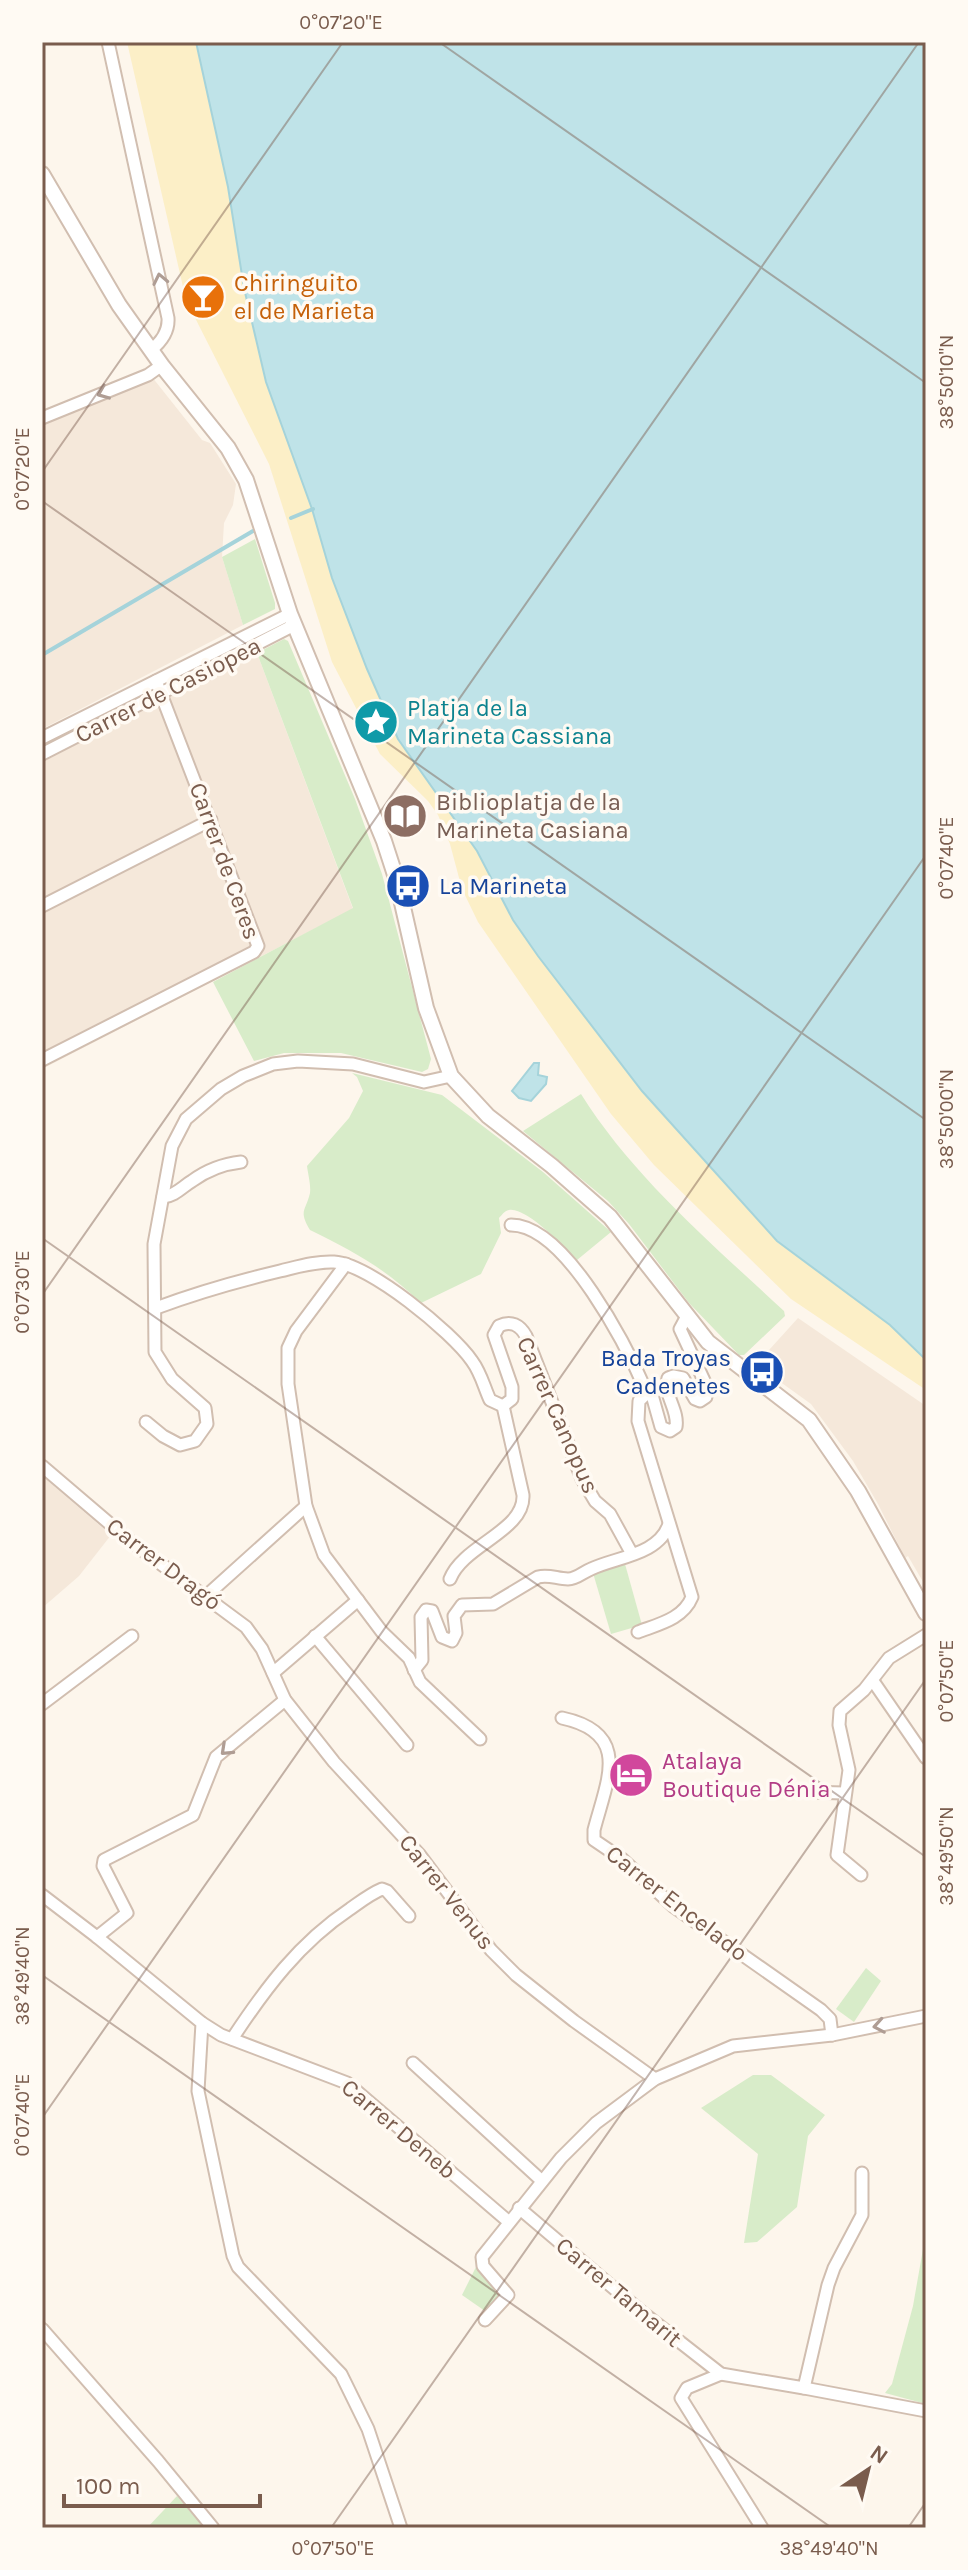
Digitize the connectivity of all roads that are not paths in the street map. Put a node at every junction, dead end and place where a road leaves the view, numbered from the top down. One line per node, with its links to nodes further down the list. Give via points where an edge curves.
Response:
1 (108, 42): 3 (street, one-way to 1, via 162,339 168,318)
2 (45, 181): 3 (street, via 108,289)
3 (151, 350): 4 (street)
4 (162, 365): 5 (street, one-way to 5); 6 (street, via 242,471)
5 (42, 418)
6 (292, 620): 7 (street, Carrer de Casiopea); 8 (street, Carrer de Casiopea); 14 (street, via 384,841 426,1008)
7 (156, 681): 8 (street, Carrer de Ceres); 9 (street, Carrer de Casiopea)
8 (161, 693): 10 (street, Carrer de Casiopea); 11 (street, Carrer de Ceres)
9 (42, 738)
10 (42, 754)
11 (211, 820): 12 (street); 13 (street, Carrer de Ceres, via 257,949)
12 (42, 906)
13 (42, 1060)
14 (451, 1076): 16 (street, via 424,1082 319,1061 284,1062 253,1071 221,1089 186,1119 172,1146); 20 (street, via 488,1116 610,1217)
15 (241, 1162): 16 (street, via 217,1167)
16 (163, 1197): 19 (street, via 152,1261)
17 (511, 1225): 21 (street, via 532,1230 571,1266 615,1326)
18 (346, 1264): 19 (street, via 323,1262 285,1270); 22 (street, Carrer Canopus, via 377,1280 445,1331 475,1364 490,1400); 25 (street, via 288,1348 288,1384)
19 (156, 1308): 23 (street, via 155,1352 172,1379 200,1401 208,1415 195,1441 180,1445)
20 (687, 1316): 21 (street, via 680,1329 707,1387 706,1397 695,1399 683,1378 668,1378 666,1389 677,1424 670,1431 661,1427 656,1400); 31 (street, via 730,1361 809,1420 858,1491)
21 (647, 1393): 26 (street, via 639,1401 638,1421)
22 (503, 1406): 27 (street, Carrer Canopus, via 513,1395 494,1335 508,1323 519,1326 526,1336 582,1479); 28 (street, Carrer Canopus, via 522,1507 516,1518 460,1560)
23 (146, 1422)
24 (42, 1466): 29 (street, Carrer Dragó, via 130,1541)
25 (306, 1506): 29 (street); 30 (street, via 324,1555)
26 (669, 1524): 27 (street, via 663,1537); 32 (street, via 692,1597 671,1620)
27 (632, 1554): 36 (street, via 569,1579 538,1577 493,1604 462,1605 454,1616 452,1641 442,1637 435,1614 426,1610 421,1617 422,1660)
28 (450, 1579)
29 (206, 1596): 37 (street, Carrer Dragó, via 246,1627)
30 (358, 1600): 35 (street); 36 (street)
31 (926, 1613)
32 (638, 1632)
33 (926, 1635): 38 (street, via 889,1658)
34 (132, 1636): 40 (street)
35 (315, 1636): 37 (street); 43 (street)
36 (414, 1670): 42 (street)
37 (273, 1673): 39 (street, Carrer Venus)
38 (873, 1681): 44 (street); 46 (street, via 838,1717 849,1770)
39 (285, 1700): 50 (street, one-way to 50, via 216,1757 193,1815 104,1860 127,1913); 56 (street, Carrer Venus, via 419,1854 491,1950 574,2021)
40 (42, 1704)
41 (562, 1718): 53 (street, Carrer Encelado, via 588,1727 610,1755 594,1840 673,1906 821,2010 830,2019)
42 (480, 1739)
43 (407, 1745)
44 (926, 1758)
45 (806, 1792): 46 (street)
46 (844, 1793): 47 (street, via 837,1855)
47 (861, 1875)
48 (42, 1895): 50 (street, Carrer Deneb)
49 (409, 1916): 54 (street, via 382,1889 344,1913 287,1963)
50 (97, 1937): 52 (street, Carrer Deneb)
51 (926, 2016): 53 (street, one-way to 53)
52 (202, 2023): 54 (street, Carrer Deneb); 66 (street, via 198,2091 233,2256 341,2374 368,2429)
53 (832, 2035): 56 (street, via 733,2046)
54 (232, 2039): 60 (street, Carrer Deneb, via 347,2083)
55 (413, 2063): 58 (street)
56 (655, 2079): 58 (street, via 596,2123)
57 (862, 2173): 64 (street, via 862,2215 831,2277)
58 (542, 2181): 59 (street)
59 (519, 2208): 60 (street); 63 (street, Carrer Tamarit)
60 (509, 2222): 61 (street, via 482,2257 483,2266 508,2295)
61 (485, 2320)
62 (42, 2329): 67 (street)
63 (721, 2374): 64 (street, Carrer Tamarit); 68 (street, via 687,2388 681,2398)
64 (804, 2388): 65 (street, Carrer Tamarit)
65 (926, 2411)
66 (400, 2527)
67 (213, 2528)
68 (762, 2528)

